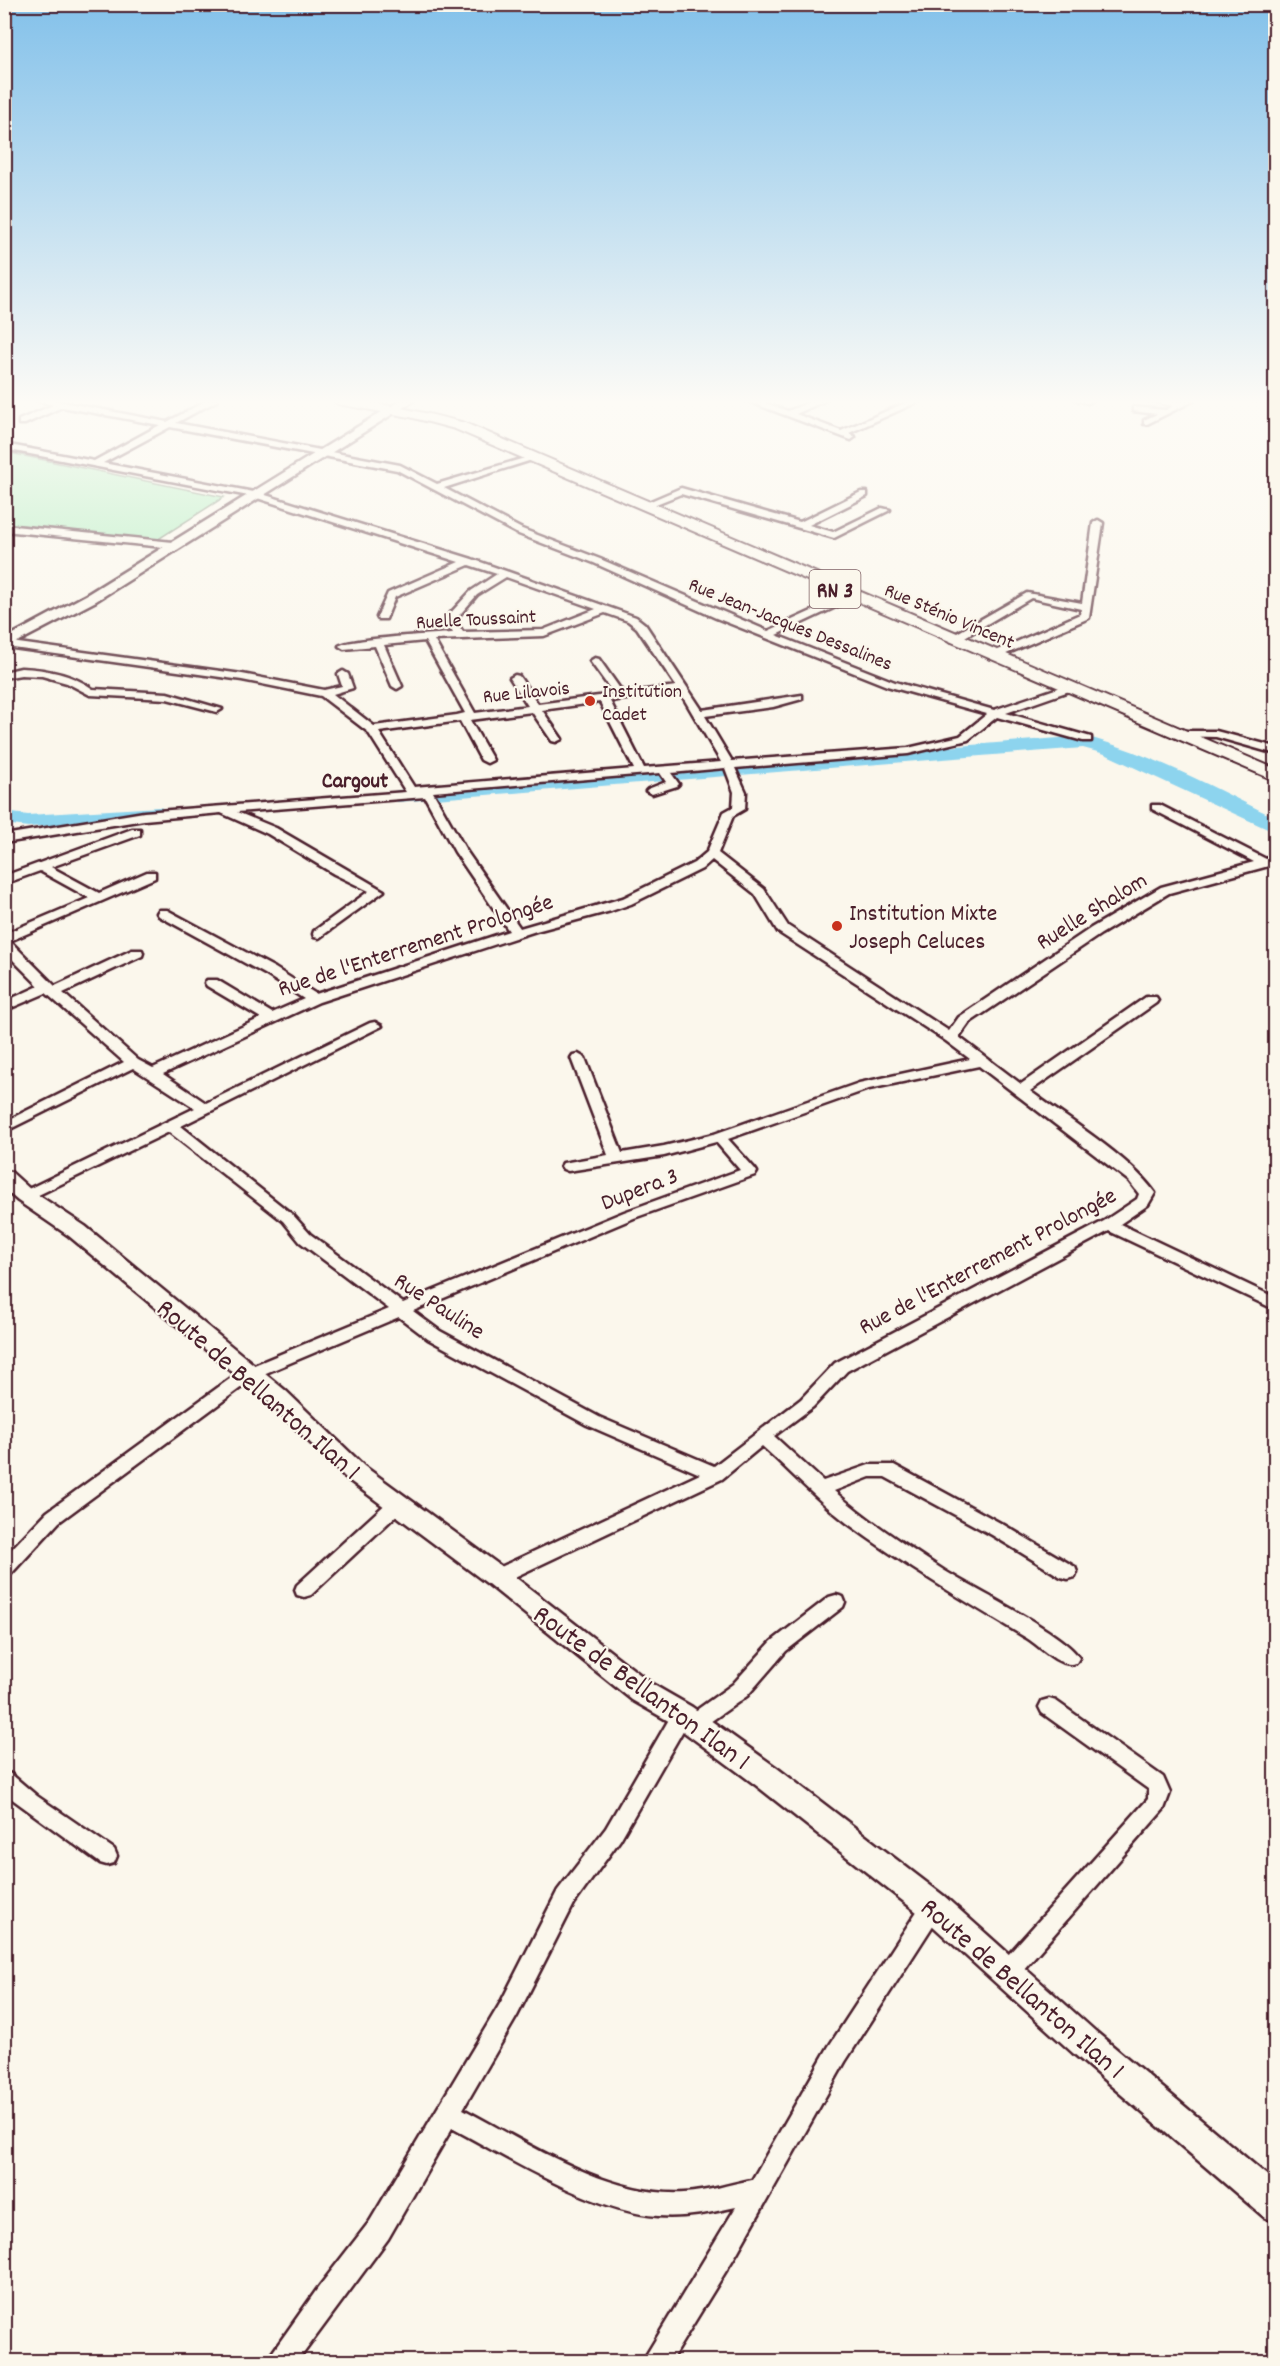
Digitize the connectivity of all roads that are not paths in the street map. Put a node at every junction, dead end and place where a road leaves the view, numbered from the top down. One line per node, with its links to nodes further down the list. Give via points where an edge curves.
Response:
1 (230, 510): 11 (street)
2 (306, 510): 12 (street)
3 (481, 510): 19 (street, Rue Jean-Jacques Dessalines, via 519,531)
4 (654, 510): 14 (main road, Rue Sténio Vincent / RN 3)
5 (748, 510): 9 (street)
6 (832, 510): 9 (street)
7 (885, 510): 9 (street, via 836,535)
8 (1098, 523): 15 (street)
9 (801, 526)
10 (4, 528): 11 (street)
11 (173, 545): 23 (street, via 91,598)
12 (469, 561): 13 (street); 17 (street, via 391,596)
13 (506, 573): 16 (street); 18 (street, via 474,593 450,620)
14 (852, 596): 19 (street); 21 (main road, Rue Sténio Vincent / RN 3)
15 (1086, 607): 21 (street, via 1030,595); 25 (street, via 1085,616)
16 (606, 609): 18 (street, Ruelle Toussaint, via 544,633); 31 (street, via 640,626)
17 (382, 617)
18 (460, 635): 20 (street, Ruelle Toussaint)
19 (768, 635): 39 (street, Rue Jean-Jacques Dessalines, via 891,684)
20 (429, 638): 22 (street, Ruelle Toussaint); 41 (street)
21 (954, 639): 25 (main road, Rue Sténio Vincent / RN 3)
22 (378, 642): 24 (street, Ruelle Toussaint); 30 (street)
23 (5, 644): 33 (street, via 242,677)
24 (345, 646)
25 (993, 656): 32 (main road, Rue Sténio Vincent / RN 3)
26 (595, 662): 34 (street)
27 (4, 675): 38 (street, via 18,671 65,678 90,692 167,696)
28 (343, 675): 33 (street, via 348,688)
29 (515, 678): 37 (street)
30 (397, 686)
31 (683, 688): 34 (street, Rue Lilavois); 40 (street)
32 (1068, 688): 39 (street); 43 (main road, Rue Sténio Vincent / RN 3)
33 (324, 693): 42 (street)
34 (621, 697): 36 (street, Rue Lilavois)
35 (798, 697): 40 (street)
36 (604, 700): 37 (street, Rue Lilavois); 49 (street)
37 (535, 708): 41 (street, Rue Lilavois); 44 (street)
38 (217, 709)
39 (995, 713): 45 (street, Rue Jean-Jacques Dessalines); 48 (street, via 964,738 908,751)
40 (699, 714): 48 (street)
41 (467, 715): 42 (street, Rue Lilavois); 47 (street)
42 (372, 730): 54 (street, via 411,791)
43 (1176, 734): 46 (street, via 1216,734); 51 (main road, Rue Sténio Vincent / RN 3)
44 (556, 739)
45 (1087, 739)
46 (1275, 751)
47 (487, 760)
48 (729, 768): 50 (street); 62 (street, via 740,792 739,809 728,814)
49 (641, 772): 50 (street); 53 (street)
50 (665, 772): 55 (street, via 673,784)
51 (1275, 776)
52 (604, 780): 53 (street)
53 (464, 788): 54 (street)
54 (427, 791): 57 (street); 69 (street, via 461,852)
55 (652, 791)
56 (1156, 807): 63 (street)
57 (223, 811): 58 (street); 70 (street, via 272,831 378,891)
58 (96, 822): 60 (street); 61 (street)
59 (136, 832): 60 (street)
60 (118, 838): 64 (street)
61 (4, 839)
62 (712, 854): 69 (street, Rue de l'Enterrement Prolongée, via 698,866 617,904); 80 (street, Rue de l'Enterrement Prolongée, via 760,892 783,929)
63 (1271, 861): 80 (street, Ruelle Shalom, via 1165,890 984,1006 964,1020)
64 (40, 866): 66 (street); 67 (street)
65 (151, 875): 67 (street)
66 (4, 880)
67 (97, 897): 71 (street)
68 (163, 913): 75 (street)
69 (517, 933): 75 (street, Rue de l'Enterrement Prolongée)
70 (319, 934)
71 (4, 941): 74 (street)
72 (137, 953): 74 (street)
73 (212, 983): 78 (street)
74 (51, 989): 77 (street); 83 (street)
75 (314, 999): 78 (street, Rue de l'Enterrement Prolongée)
76 (1151, 1000): 85 (street)
77 (4, 1007)
78 (271, 1018): 84 (street, Rue de l'Enterrement Prolongée)
79 (375, 1026): 86 (street)
80 (951, 1038): 82 (street, Rue de l'Enterrement Prolongée)
81 (578, 1058): 90 (street)
82 (981, 1061): 85 (street, Rue de l'Enterrement Prolongée); 89 (street, via 864,1086)
83 (133, 1063): 84 (street); 88 (street)
84 (153, 1073): 86 (street)
85 (1021, 1091): 94 (street, Rue de l'Enterrement Prolongée, via 1111,1159 1147,1193 1143,1202)
86 (204, 1108): 87 (street)
87 (170, 1125): 93 (street); 96 (street, Rue Pauline, via 288,1218 305,1238)
88 (4, 1128)
89 (719, 1137): 90 (street); 96 (street, Dupera 3, via 750,1172 629,1215)
90 (617, 1158): 91 (street)
91 (568, 1166)
92 (4, 1177): 93 (street, Route de Bellanton Ilan 1)
93 (25, 1196): 97 (street, Route de Bellanton Ilan 1, via 77,1231)
94 (1109, 1225): 95 (street); 98 (street, Rue de l'Enterrement Prolongée, via 841,1366 807,1403)
95 (1275, 1305)
96 (399, 1309): 97 (street, Dupera 3); 99 (street, Rue Pauline, via 434,1335 531,1390 592,1421)
97 (248, 1374): 101 (street, Route de Bellanton Ilan 1, via 278,1397 355,1472); 102 (street, Dupera 3, via 53,1517)
98 (762, 1436): 99 (street, Rue de l'Enterrement Prolongée); 100 (street)
99 (716, 1474): 104 (street, Rue de l'Enterrement Prolongée)
100 (822, 1488): 103 (street, via 869,1471 888,1470); 107 (street, via 852,1517)
101 (397, 1504): 104 (street, Route de Bellanton Ilan 1); 105 (street)
102 (4, 1569)
103 (1068, 1572)
104 (497, 1577): 109 (street, Route de Bellanton Ilan 1, via 642,1692)
105 (304, 1590)
106 (836, 1602): 109 (street, via 779,1646 740,1690)
107 (1069, 1658)
108 (1049, 1707): 113 (street, via 1156,1783 1160,1793 1156,1803)
109 (687, 1719): 112 (street, Route de Bellanton Ilan 1); 114 (street, via 613,1834 566,1898)
110 (4, 1780): 111 (street)
111 (107, 1856)
112 (933, 1906): 113 (street, Route de Bellanton Ilan 1); 115 (street, via 837,2054)
113 (1007, 1972): 116 (street, Route de Bellanton Ilan 1)
114 (448, 2113): 115 (street, via 565,2175 634,2201 682,2205); 117 (street, via 379,2230)
115 (759, 2190): 118 (street)
116 (1275, 2205)
117 (281, 2361)
118 (655, 2361)

